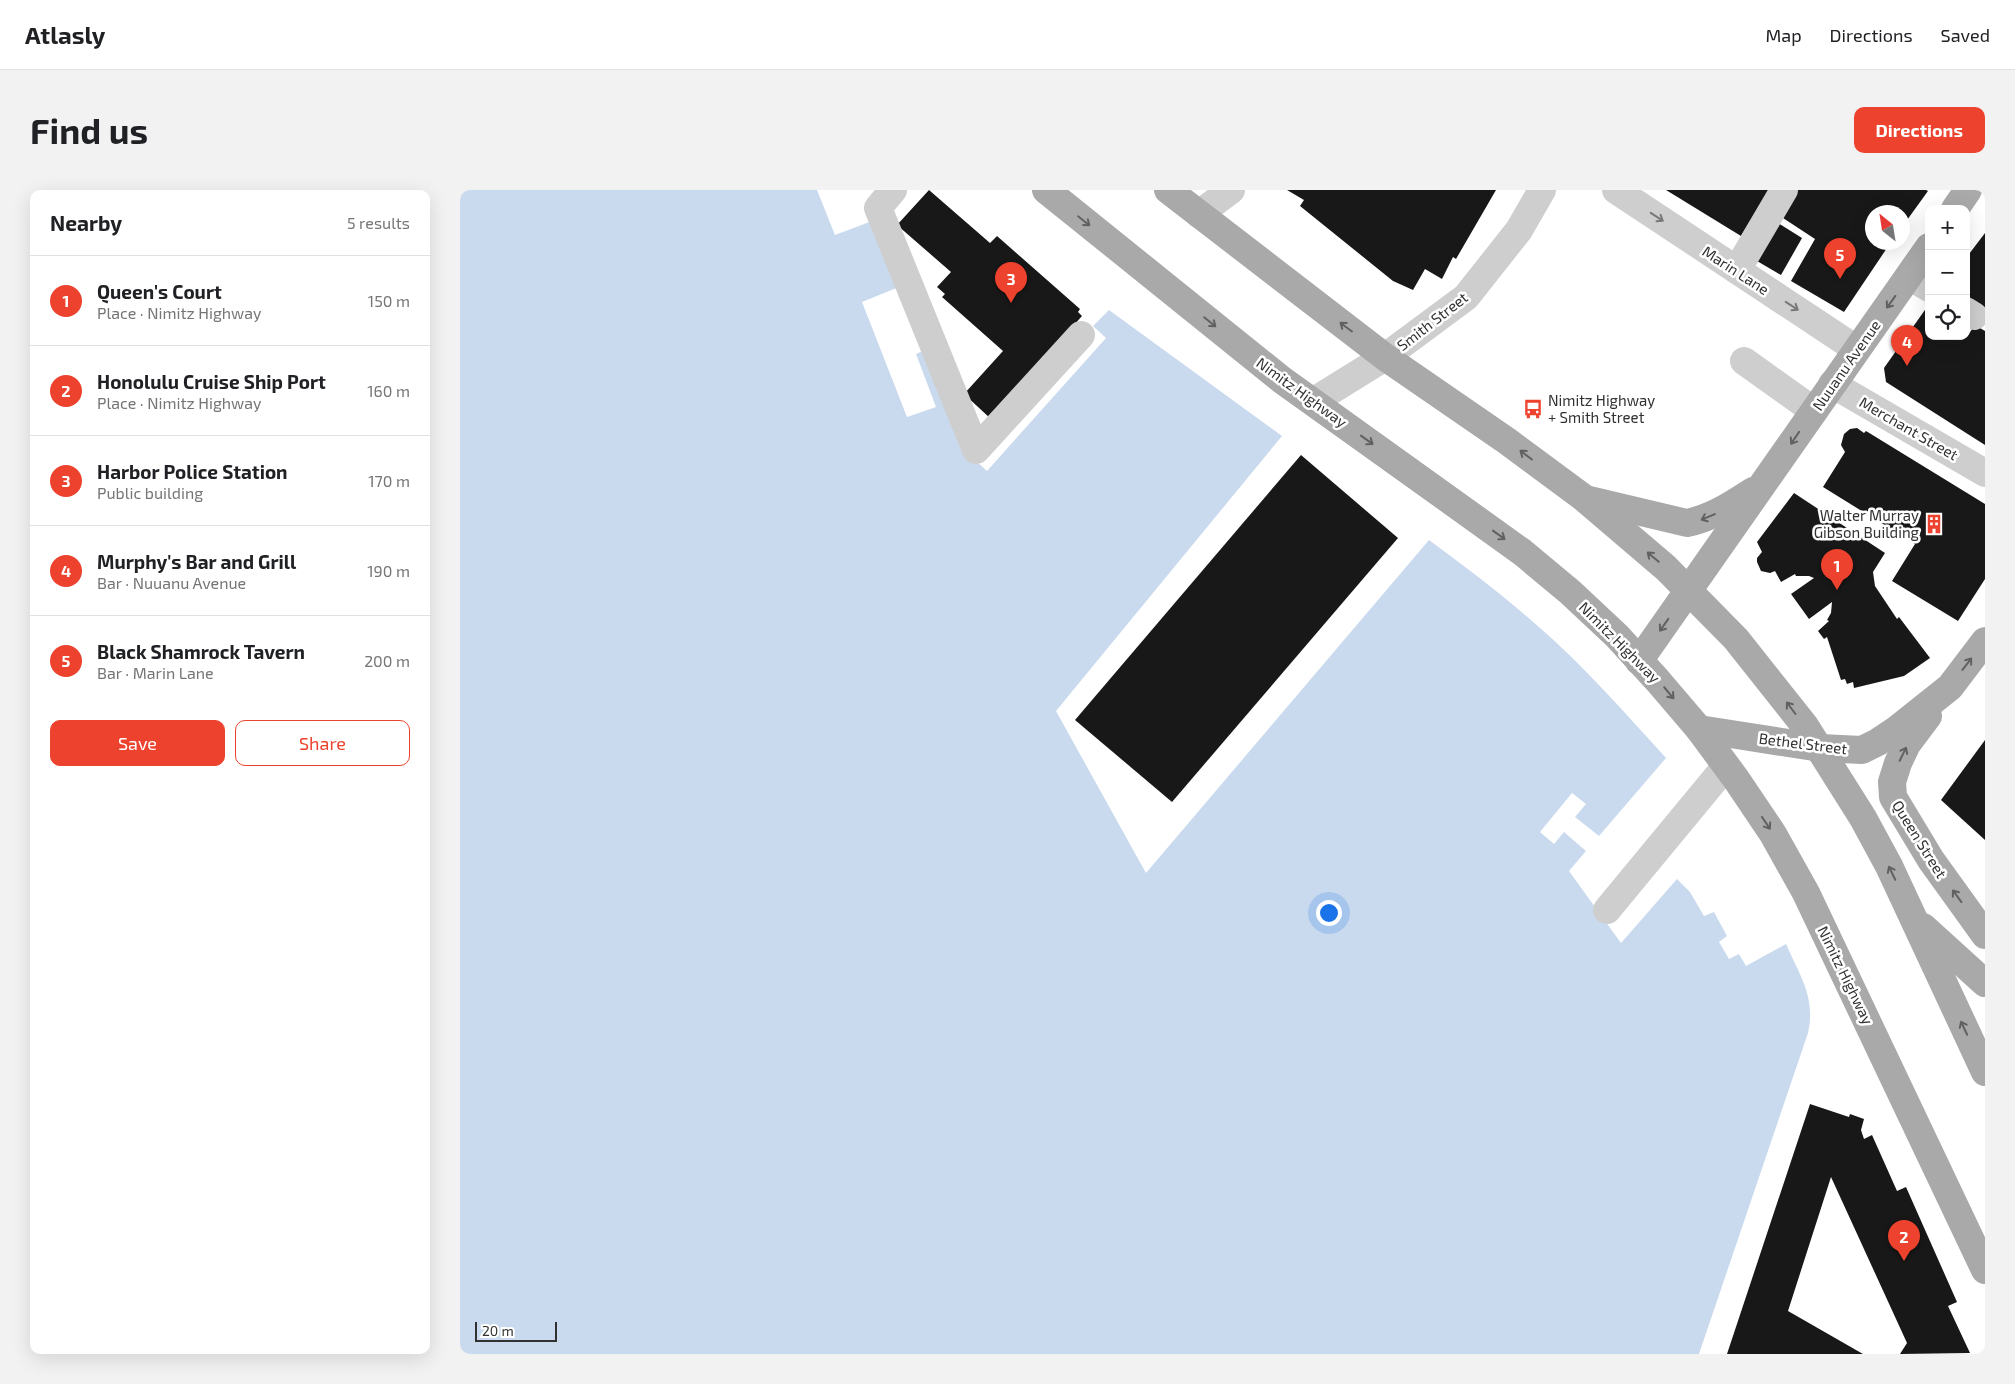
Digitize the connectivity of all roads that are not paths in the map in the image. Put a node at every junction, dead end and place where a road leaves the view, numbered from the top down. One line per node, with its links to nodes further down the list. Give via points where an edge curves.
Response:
1 (1046, 190): 19 (main road, Nimitz Highway, one-way to 19, via 1275,374)
2 (1168, 190): 10 (main road)
3 (1231, 190): 10 (street)
4 (1542, 190): 17 (street, Smith Street, via 1518,230 1466,296)
5 (1616, 190): 12 (street, Marin Lane, one-way to 12)
6 (1784, 190): 12 (street)
7 (1968, 190): 9 (main road)
8 (880, 196): 14 (street, via 976,450)
9 (1958, 205)
10 (1199, 214): 17 (main road, one-way to 10)
11 (1928, 250): 13 (main road, Nuuanu Avenue)
12 (1737, 270): 15 (street, Marin Lane, one-way to 15)
13 (1919, 282): 15 (main road, Nuuanu Avenue, one-way to 15)
14 (1080, 335)
15 (1856, 349): 18 (main road, Nuuanu Avenue)
16 (1749, 354): 18 (street, Merchant Street)
17 (1385, 357): 19 (street, Smith Street); 22 (main road, one-way to 17)
18 (1823, 398): 20 (street, Merchant Street); 21 (main road, Nuuanu Avenue, one-way to 21)
19 (1314, 401): 25 (main road, Nimitz Highway, one-way to 25, via 1522,552 1570,592)
20 (1985, 473)
21 (1765, 483): 22 (main road, Nuuanu Avenue, one-way to 22, via 1715,515 1687,523); 23 (main road, Nuuanu Avenue)
22 (1584, 498): 23 (main road, one-way to 22)
23 (1689, 590): 25 (main road, Nuuanu Avenue, one-way to 25); 28 (main road, one-way to 23, via 1772,682)
24 (1985, 641): 26 (main road, Bethel Street, one-way to 24)
25 (1639, 660): 27 (main road, Nimitz Highway, one-way to 27)
26 (1950, 687): 28 (main road, Bethel Street, via 1896,730 1862,750); 32 (main road, Queen Street, one-way to 26, via 1931,860 1893,797 1892,782 1907,744)
27 (1699, 729): 28 (main road, Bethel Street); 29 (main road, Nimitz Highway)
28 (1820, 748): 31 (main road, one-way to 28, via 1863,818)
29 (1726, 766): 30 (street); 35 (main road, Nimitz Highway, one-way to 35, via 1773,834 1806,892)
30 (1607, 910)
31 (1913, 917): 33 (main road); 34 (main road, one-way to 31)
32 (1985, 935)
33 (1985, 983)
34 (1985, 1072)
35 (1985, 1270)

